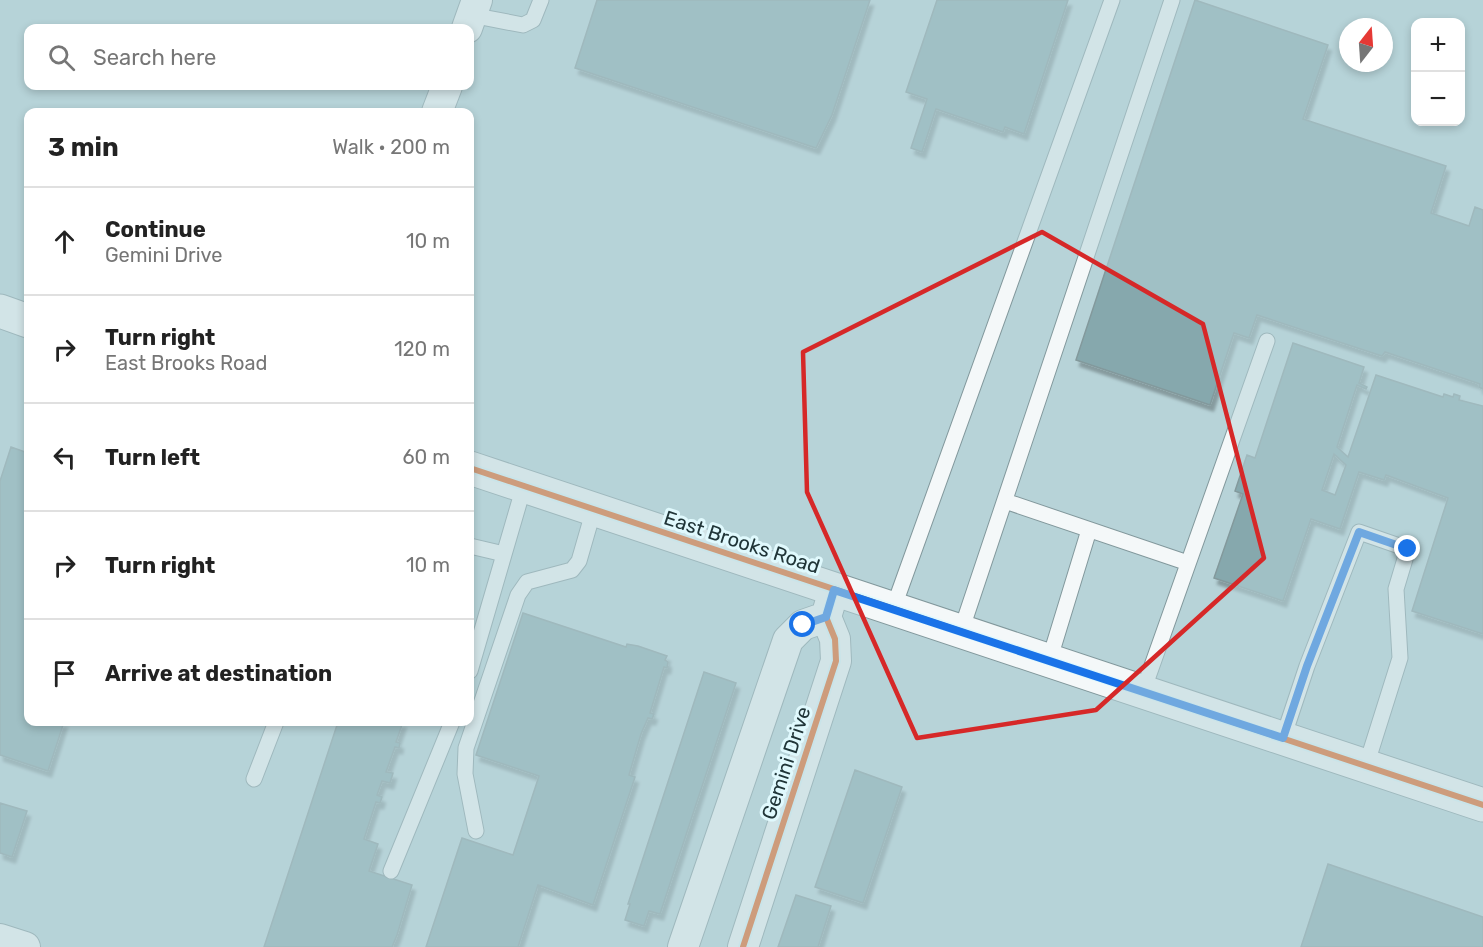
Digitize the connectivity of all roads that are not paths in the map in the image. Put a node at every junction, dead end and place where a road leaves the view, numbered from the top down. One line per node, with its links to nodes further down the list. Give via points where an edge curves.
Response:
1 (541, 0): 4 (lane, via 533,20 523,25)
2 (1112, 0): 21 (lane)
3 (1172, 0): 12 (lane)
4 (472, 15)
5 (445, 90): 6 (street)
6 (439, 108)
7 (0, 311): 8 (main road)
8 (24, 320)
9 (1267, 341): 17 (lane)
10 (474, 469): 11 (main road, East Brooks Road)
11 (524, 486): 13 (main road, East Brooks Road); 16 (lane)
12 (1005, 501): 14 (lane); 22 (lane)
13 (594, 509): 19 (lane, via 579,561 572,570); 20 (main road, East Brooks Road)
14 (1089, 530): 17 (lane); 24 (lane)
15 (474, 547): 16 (lane)
16 (504, 554): 18 (lane)
17 (1188, 563): 25 (lane)
18 (499, 574): 19 (lane); 23 (lane)
19 (528, 582): 26 (lane, via 518,595)
20 (830, 603): 21 (main road, East Brooks Road); 38 (street, Gemini Drive, via 788,640); 39 (street, Gemini Drive, via 836,661)
21 (893, 609): 22 (main road, East Brooks Road)
22 (961, 631): 24 (main road, East Brooks Road)
23 (474, 658)
24 (1049, 661): 25 (main road, East Brooks Road)
25 (1143, 692): 30 (main road, East Brooks Road)
26 (474, 724)
27 (274, 726): 32 (lane)
28 (450, 726): 35 (lane)
29 (473, 726): 34 (lane, via 466,748 465,774)
30 (1283, 738): 31 (main road, East Brooks Road); 31 (lane, via 1359,532 1408,549 1396,589 1400,658)
31 (1366, 766): 33 (main road, East Brooks Road)
32 (254, 779)
33 (1483, 805)
34 (476, 831)
35 (391, 872)
36 (0, 939): 37 (street)
37 (25, 947)
38 (683, 947)
39 (743, 947)

